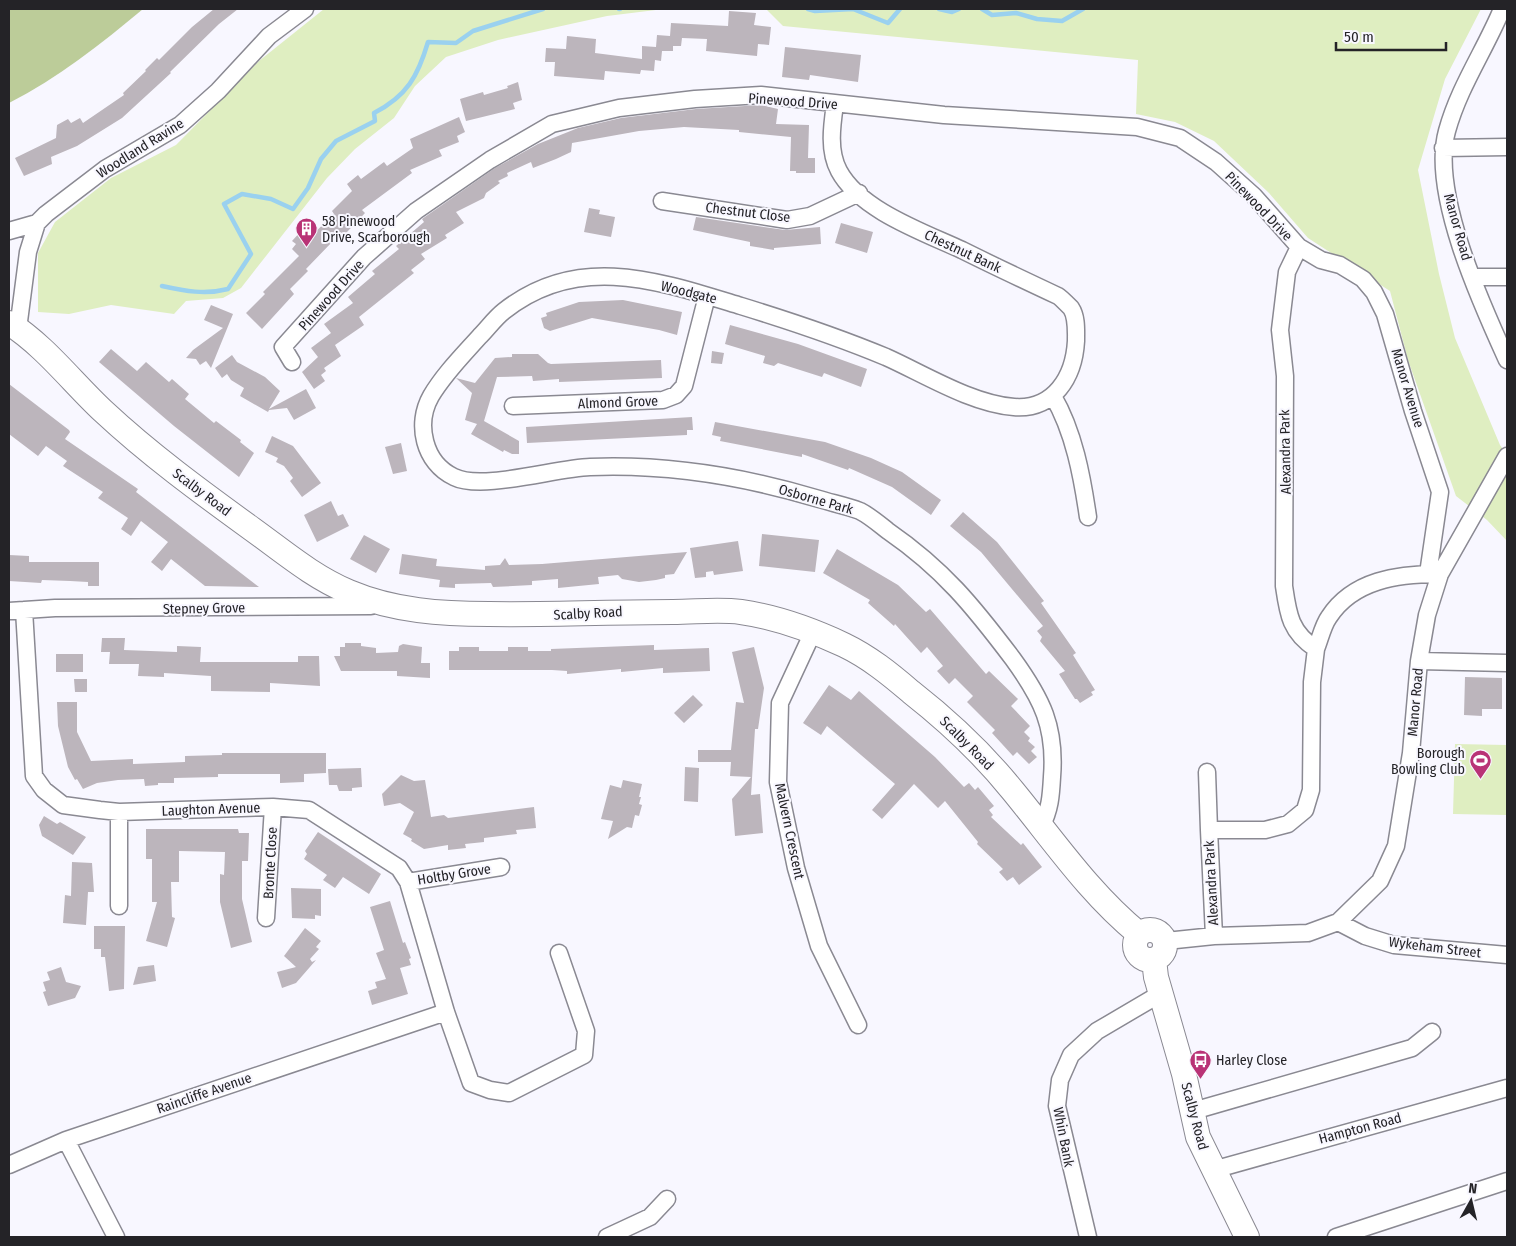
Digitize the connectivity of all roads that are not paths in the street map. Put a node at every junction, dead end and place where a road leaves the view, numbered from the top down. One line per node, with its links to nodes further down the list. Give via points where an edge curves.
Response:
1 (305, 9): 8 (street, Woodland Ravine, via 269,36 218,91 180,125 105,169)
2 (1503, 13): 5 (street, Manor Road, via 1456,106)
3 (834, 104): 6 (street, Chestnut Bank, via 833,153 845,181); 10 (street, Pinewood Drive, via 1159,131 1180,138 1216,162 1254,196); 16 (street, Pinewood Drive, via 761,95 695,99 619,108 552,124 490,160 416,211 364,257 283,348)
4 (1507, 147): 5 (street)
5 (1443, 148): 12 (street, Manor Road, via 1451,213)
6 (858, 193): 7 (street, Chestnut Close, via 810,216 787,220); 17 (street, Chestnut Bank, via 893,218 1058,296 1072,309 1076,335 1074,359 1066,380)
7 (662, 201)
8 (37, 223): 9 (street, Woodland Ravine); 14 (street)
9 (9, 230)
10 (1299, 247): 22 (street, Manor Avenue, via 1363,279 1385,314 1440,492); 26 (street, Alexandra Park, via 1287,272 1280,330 1284,376 1284,586 1289,618 1304,640)
11 (1507, 277): 12 (street)
12 (1473, 278): 15 (street, Manor Road)
13 (708, 296): 17 (street, Woodgate, via 834,335 984,401 1023,407); 18 (street, Almond Grove, via 684,386 672,398); 20 (street, Woodgate, via 638,279 596,275 557,282 523,299 502,313 450,370 426,407 424,439 433,460)
14 (14, 326): 23 (highway, Scalby Road, via 116,423 184,479 292,559 348,591)
15 (1507, 360)
16 (292, 362)
17 (1053, 396): 21 (street, via 1069,430)
18 (513, 406)
19 (1507, 456): 22 (street, Manor Road)
20 (443, 470): 32 (street, Osborne Park, via 456,478 476,481 587,467 660,467 795,492 861,512 930,561 954,585 1014,662 1044,708 1054,752 1050,811)
21 (1088, 517)
22 (1434, 574): 26 (street, Alexandra Park, via 1406,574 1374,582 1347,596 1328,617); 27 (street, Manor Road)
23 (399, 607): 24 (street, Stepney Grove, via 347,605); 25 (highway, Scalby Road, via 447,614 536,616 721,611 764,616)
24 (16, 611): 31 (street, Laughton Avenue, via 34,776 44,790 63,805)
25 (813, 632): 32 (highway, Scalby Road, via 871,660 936,712 1011,788); 45 (street, Malvern Crescent, via 780,703 778,782 796,868 819,946)
26 (1316, 649): 33 (street, Alexandra Park, via 1312,682 1311,790 1305,810 1288,824 1266,830)
27 (1419, 661): 28 (street); 38 (street, Manor Road, via 1411,754 1396,846 1380,881)
28 (1507, 663)
29 (1207, 772): 33 (street, Alexandra Park)
30 (273, 807): 31 (street, Laughton Avenue); 35 (street, Laughton Avenue, via 309,810 399,868); 37 (street, Bronte Close)
31 (119, 812): 36 (street)
32 (1041, 826): 40 (highway, Scalby Road, via 1112,912 1139,934 1155,930 1163,935)
33 (1209, 830): 39 (street, Alexandra Park)
34 (501, 866): 35 (street, Holtby Grove)
35 (408, 882): 44 (street, Laughton Avenue)
36 (119, 906)
37 (266, 918)
38 (1338, 922): 39 (street, Manor Road, via 1308,933); 42 (street, Wykeham Street, via 1364,936 1394,945)
39 (1214, 936): 40 (street, Manor Road)
40 (1160, 950): 43 (highway, Scalby Road)
41 (559, 953): 44 (street, Laughton Avenue, via 586,1031 584,1055 509,1093 490,1090 471,1083)
42 (1507, 956)
43 (1160, 994): 48 (highway, Scalby Road); 56 (street, Whin Bank, via 1097,1031 1071,1055 1060,1080 1056,1106)
44 (446, 1012): 49 (street, Raincliffe Avenue)
45 (858, 1025)
46 (1432, 1032): 48 (street, via 1412,1048)
47 (1507, 1088): 51 (street, Hampton Road)
48 (1193, 1112): 51 (highway, Scalby Road, via 1198,1137)
49 (66, 1140): 50 (street, Raincliffe Avenue); 54 (street)
50 (9, 1165)
51 (1212, 1170): 57 (highway, Scalby Road)
52 (1507, 1181): 58 (street)
53 (667, 1199): 55 (street, via 650,1217)
54 (116, 1237)
55 (607, 1237)
56 (1088, 1237)
57 (1247, 1237)
58 (1336, 1237)

